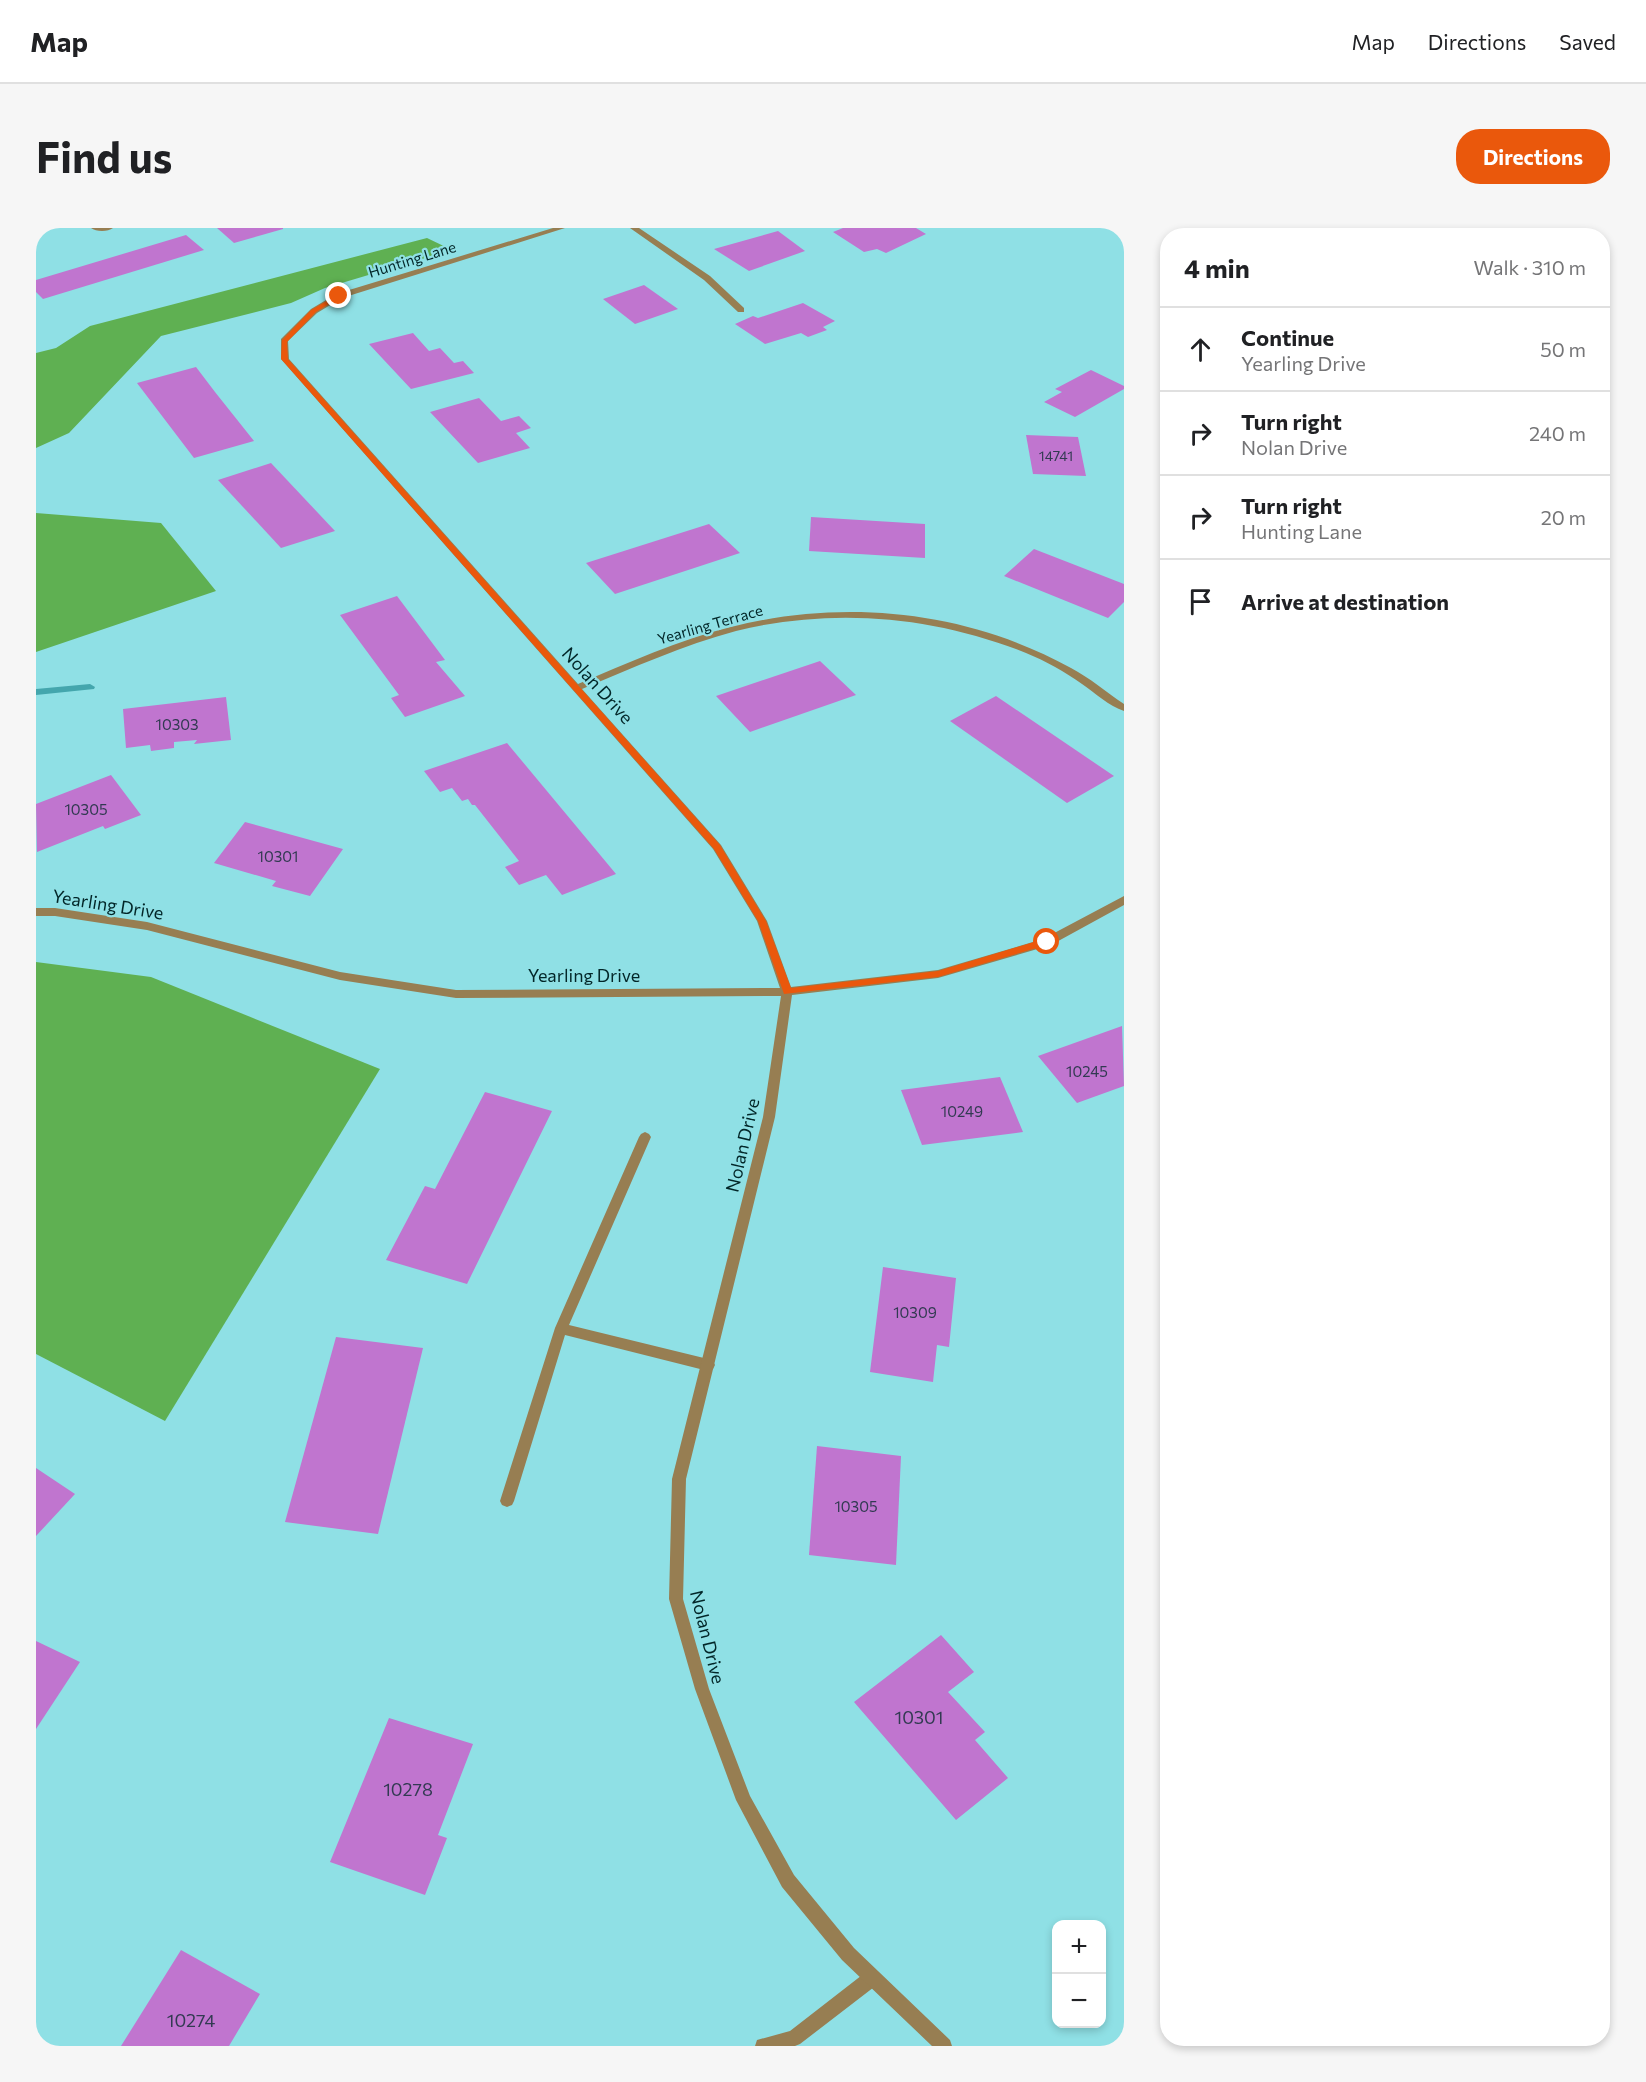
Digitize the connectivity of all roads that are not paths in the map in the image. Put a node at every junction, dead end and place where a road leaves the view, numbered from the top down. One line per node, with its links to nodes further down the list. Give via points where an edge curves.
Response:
1 (95, 228): 2 (street)
2 (109, 228)
3 (561, 228): 6 (street, Hunting Lane, via 339,296 314,311)
4 (634, 228): 5 (street, via 707,278)
5 (741, 310)
6 (284, 341): 7 (street, Nolan Drive, via 285,359)
7 (576, 688): 8 (street, Yearling Terrace, via 677,647 755,624 840,613 904,617 990,636 1067,670); 11 (street, Nolan Drive, via 717,847 762,921)
8 (1124, 708)
9 (1124, 900): 11 (street, Yearling Drive, via 1047,942 938,974)
10 (36, 912): 11 (street, Yearling Drive, via 147,926 340,976 456,994)
11 (787, 992): 14 (street, Nolan Drive, via 769,1117)
12 (645, 1137): 13 (street)
13 (561, 1328): 14 (street); 15 (street)
14 (708, 1365): 16 (street, Nolan Drive, via 680,1479 676,1599 702,1689 744,1800 788,1881)
15 (507, 1501)
16 (872, 1978): 17 (street, via 794,2038); 18 (street, Nolan Drive)
17 (763, 2046)
18 (944, 2046)

